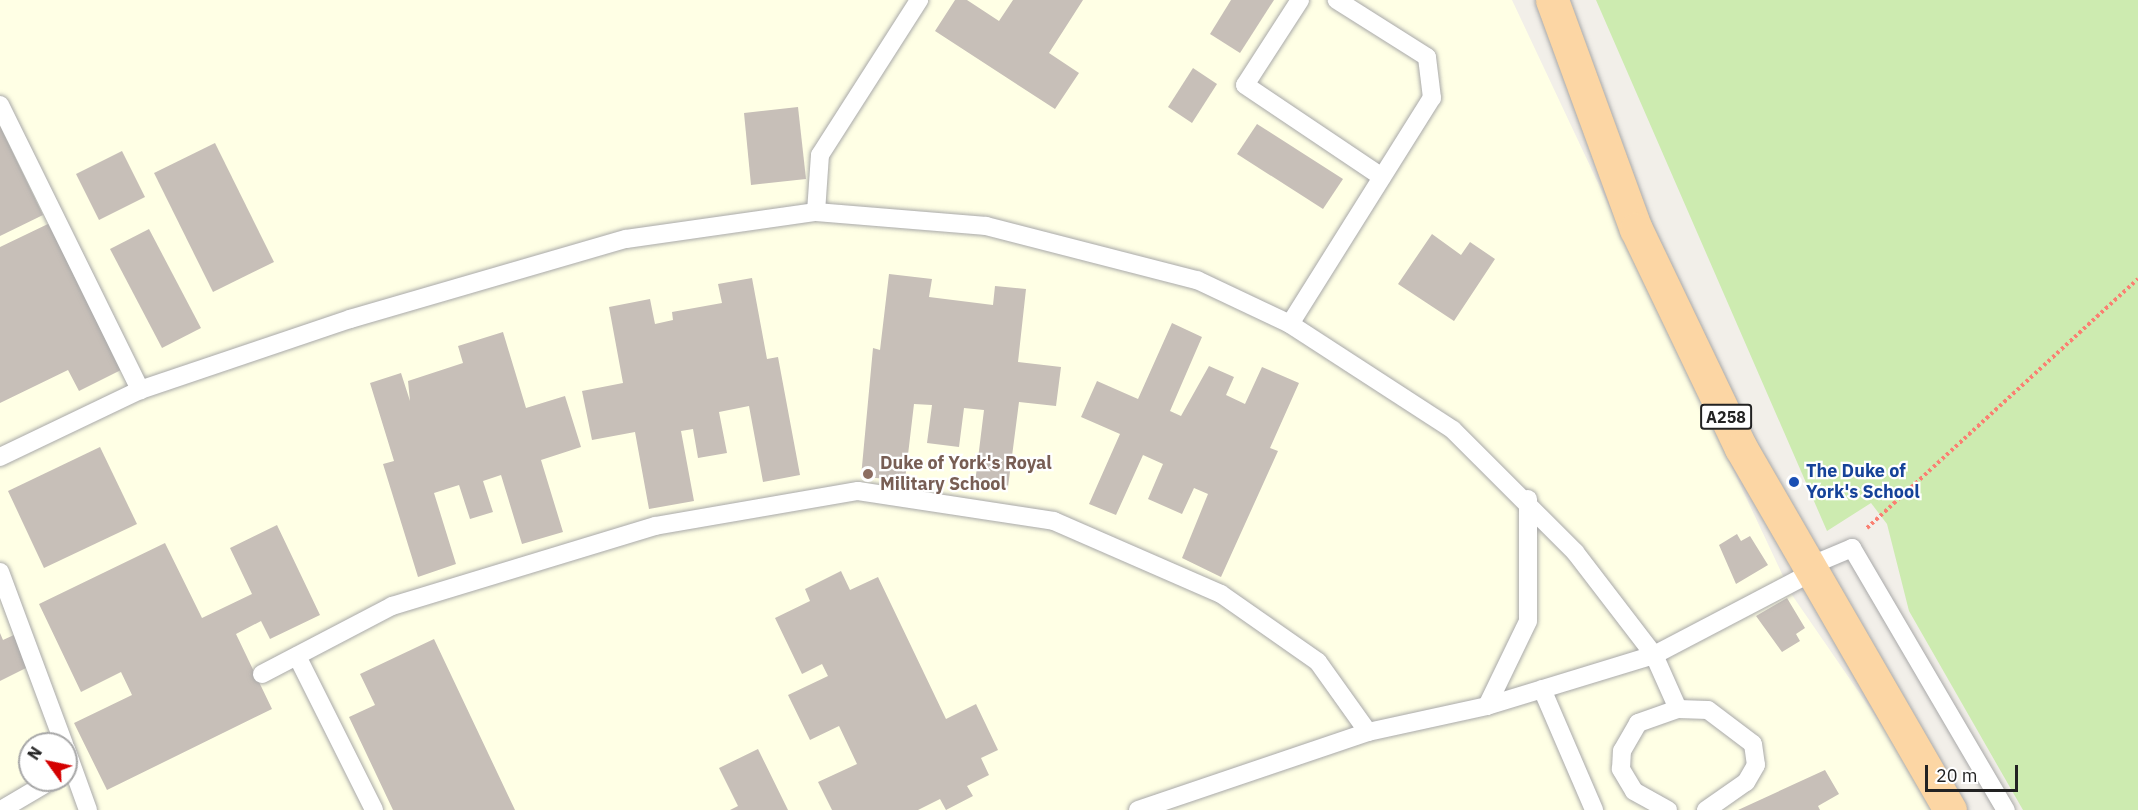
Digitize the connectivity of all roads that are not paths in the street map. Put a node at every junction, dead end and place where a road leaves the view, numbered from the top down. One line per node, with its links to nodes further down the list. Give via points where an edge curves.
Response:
1 (919, 0): 7 (lane, via 820,155)
2 (1300, 0): 6 (lane, via 1245,85)
3 (1337, 0): 6 (lane, via 1427,57 1434,77 1432,98)
4 (1552, 0): 12 (main road, A258, via 1636,229 1741,448)
5 (0, 105): 9 (lane)
6 (1382, 177): 8 (lane)
7 (816, 212): 8 (lane, via 986,226 1197,280); 9 (lane, via 626,239 350,319)
8 (1290, 324): 11 (lane, via 1454,430)
9 (140, 390): 10 (lane)
10 (0, 457)
11 (1528, 499): 14 (lane); 18 (lane, via 1528,621)
12 (1809, 570): 14 (lane); 31 (main road, A258); 32 (lane, via 1852,548)
13 (0, 572): 20 (lane)
14 (1654, 654): 17 (lane); 19 (lane)
15 (297, 656): 16 (lane); 21 (lane, via 392,606 655,526 858,491 1054,521 1221,594 1318,662); 26 (lane)
16 (262, 674)
17 (1542, 689): 18 (lane); 28 (lane)
18 (1488, 706): 21 (lane)
19 (1678, 709): 29 (lane, via 1638,723 1622,751 1621,769 1634,791); 30 (lane, via 1708,710 1753,744 1756,765 1746,782)
20 (60, 732)
21 (1368, 732): 27 (lane)
22 (78, 789): 25 (lane)
23 (32, 792): 24 (lane)
24 (1, 810)
25 (88, 810)
26 (375, 810)
27 (1138, 810)
28 (1593, 810)
29 (1668, 810)
30 (1706, 810)
31 (1950, 810)
32 (2007, 810)

